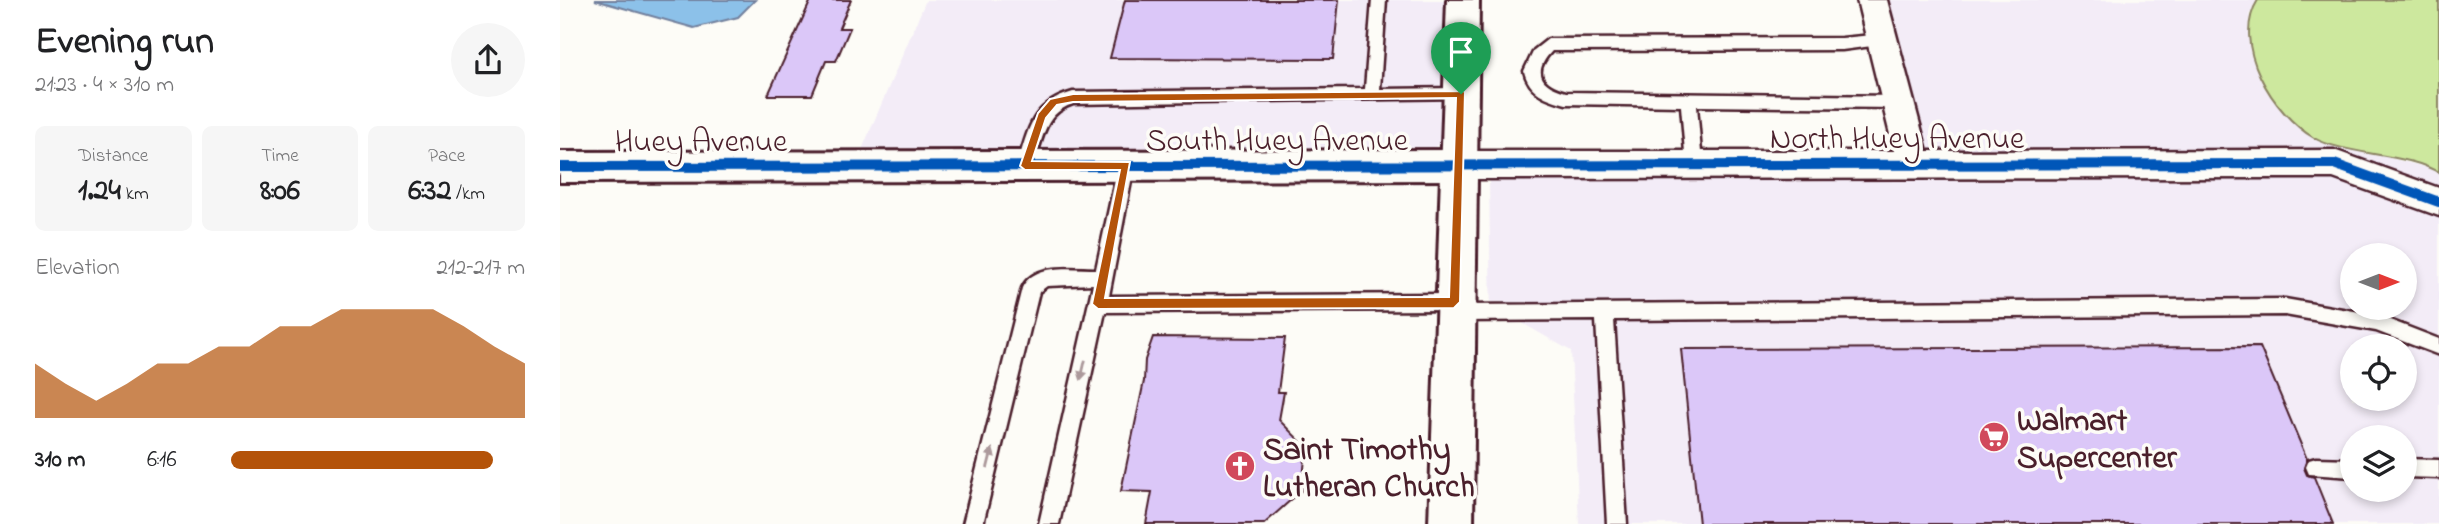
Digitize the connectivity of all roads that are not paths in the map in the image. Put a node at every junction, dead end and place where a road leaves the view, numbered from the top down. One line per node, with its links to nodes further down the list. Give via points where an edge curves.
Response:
1 (1379, 0): 6 (lane)
2 (1463, 0): 5 (street)
3 (1872, 0): 4 (street)
4 (1882, 40): 7 (lane, via 1842,44 1564,43 1548,45 1534,61 1532,76 1547,94); 8 (street)
5 (1461, 94): 6 (lane); 11 (street)
6 (1372, 95): 13 (lane, via 1073,98 1053,102 1042,116)
7 (1688, 99): 8 (lane); 10 (lane)
8 (1898, 102): 9 (street)
9 (1914, 163): 10 (street, North Huey Avenue); 16 (street, North Huey Avenue, via 2334,164)
10 (1694, 164): 11 (street, North Huey Avenue)
11 (1460, 165): 14 (street, South Huey Avenue); 19 (street)
12 (843, 166): 13 (street, South Huey Avenue); 15 (street, Huey Avenue)
13 (1025, 166): 14 (street, South Huey Avenue)
14 (1126, 166): 17 (lane)
15 (560, 167)
16 (2439, 202)
17 (1104, 276): 18 (lane); 26 (lane, one-way to 17, via 1031,288 1043,278)
18 (1098, 304): 19 (lane); 27 (lane, one-way to 27)
19 (1454, 308): 20 (lane); 28 (street)
20 (1605, 312): 21 (lane, via 2285,307 2377,323); 29 (lane)
21 (2439, 347)
22 (2316, 467): 23 (lane)
23 (2340, 468)
24 (2417, 468): 25 (lane)
25 (2439, 469)
26 (973, 524)
27 (1049, 524)
28 (1451, 524)
29 (1617, 524)

